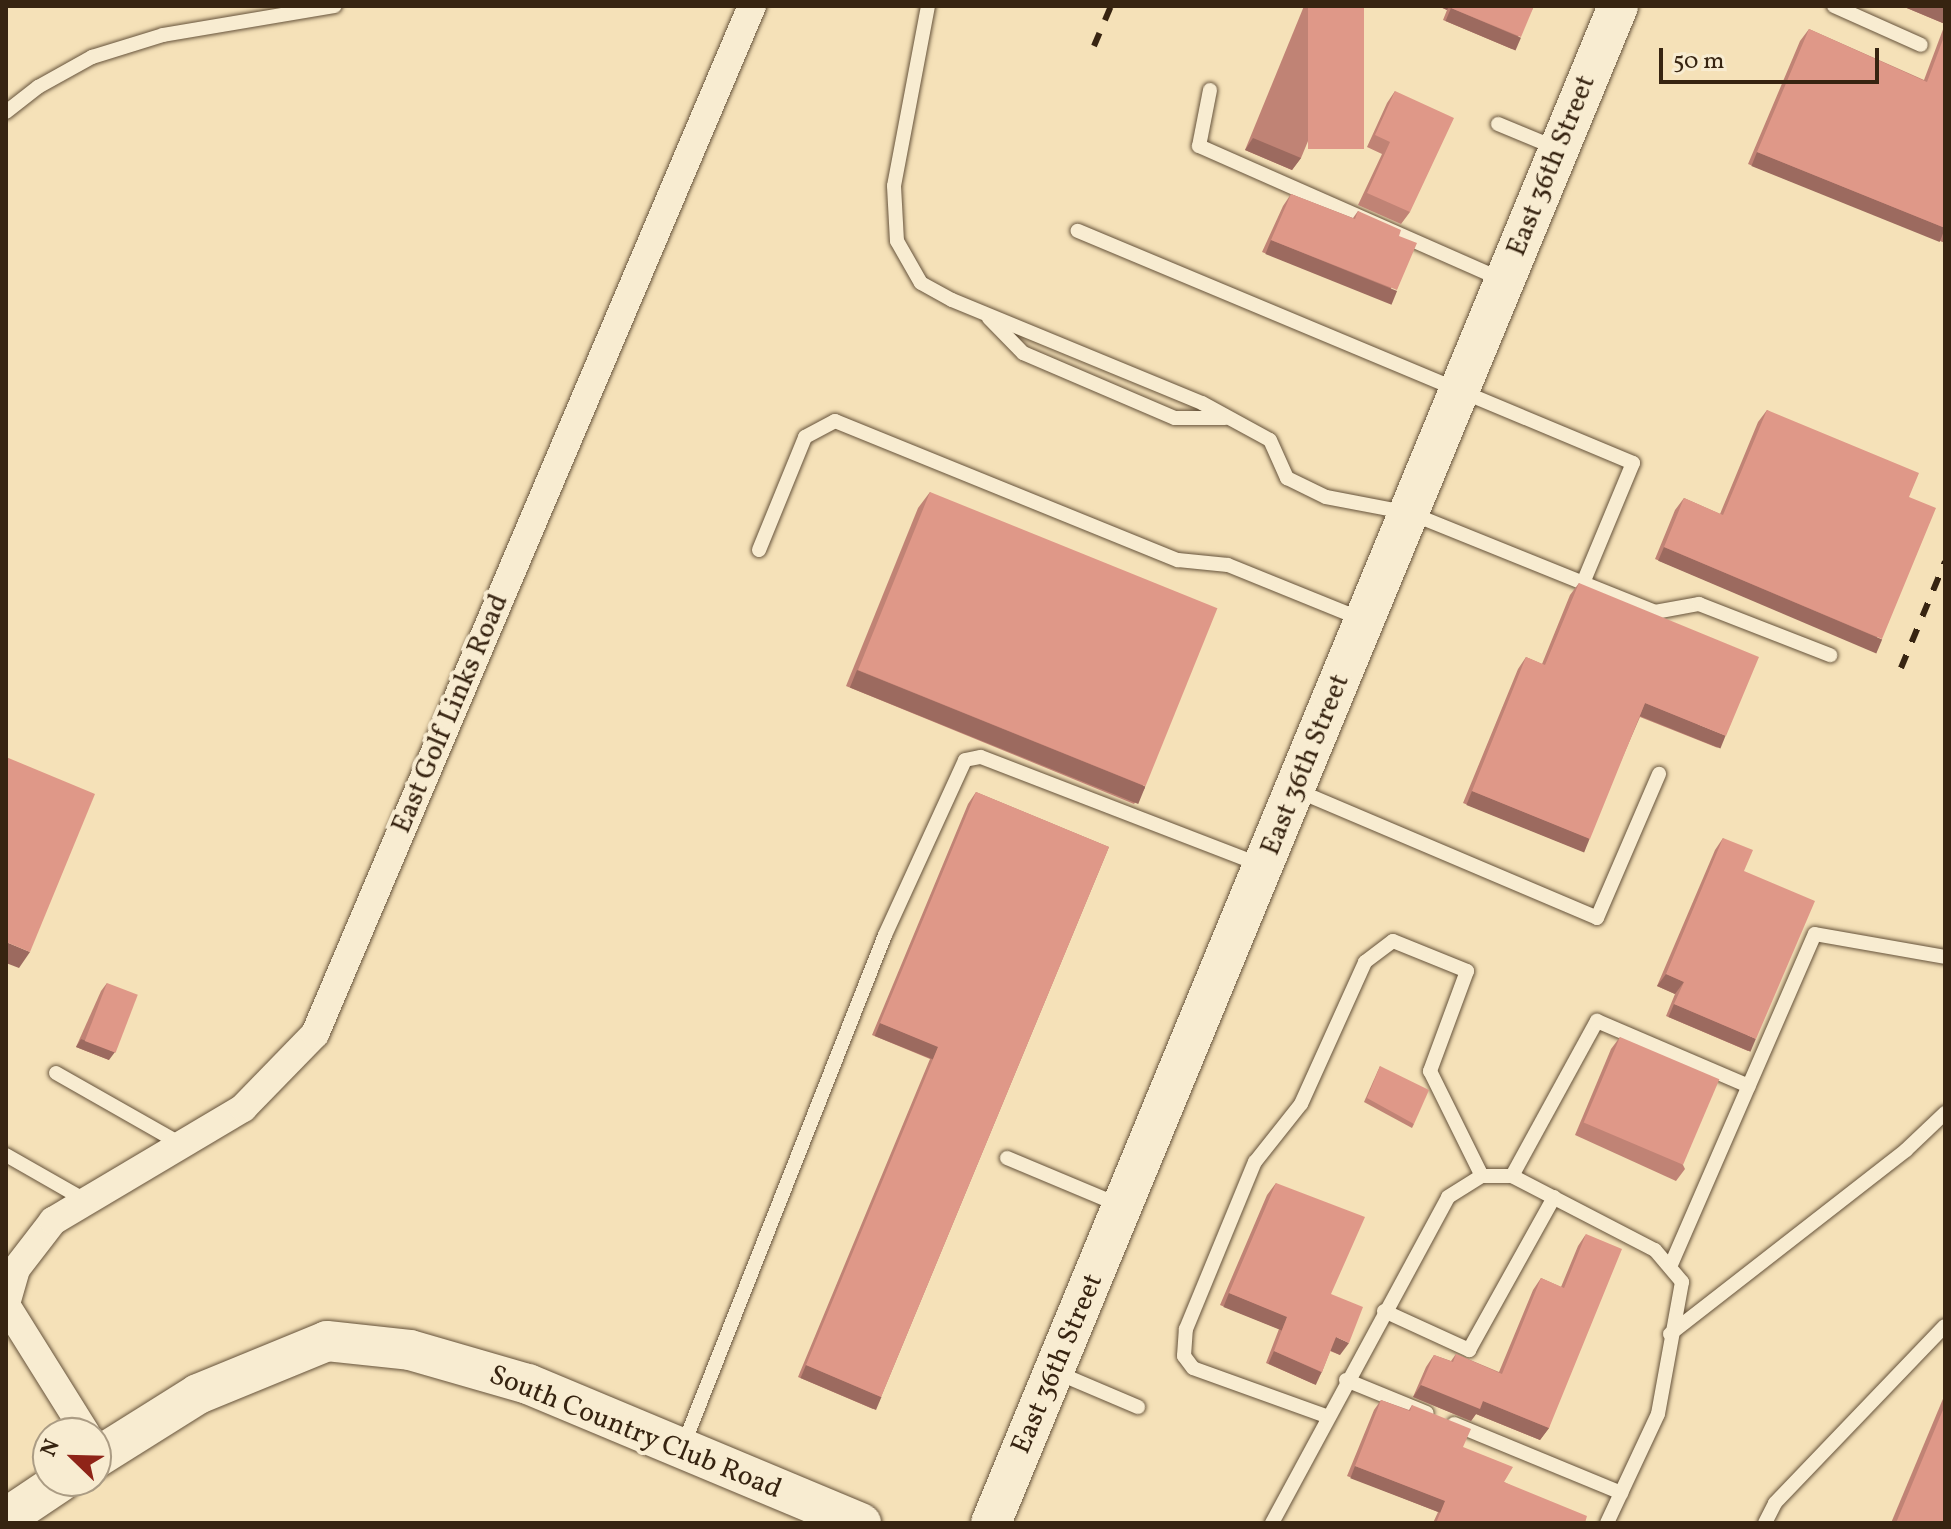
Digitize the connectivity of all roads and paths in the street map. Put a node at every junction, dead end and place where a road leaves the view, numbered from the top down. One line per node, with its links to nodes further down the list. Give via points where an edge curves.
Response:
1 (335, 6): 8 (lane, via 163,35 92,57)
2 (752, 6): 28 (street, East Golf Links Road, via 315,1034 243,1108)
3 (928, 6): 13 (lane, via 894,186 897,241 921,283)
4 (1618, 6): 10 (main road, East 36th Street)
5 (1834, 6): 6 (lane)
6 (1921, 45)
7 (1210, 90): 12 (lane, via 1199,146)
8 (6, 112)
9 (1498, 124): 10 (lane)
10 (1559, 150): 12 (main road, East 36th Street)
11 (1078, 231): 14 (lane)
12 (1505, 280): 14 (main road, East 36th Street)
13 (984, 314): 15 (lane); 15 (lane, via 1023,353 1175,418)
14 (1460, 390): 16 (main road, East 36th Street); 18 (lane, via 1633,463)
15 (1229, 418): 16 (lane, via 1270,440 1287,478 1326,497)
16 (1410, 513): 18 (lane); 19 (main road, East 36th Street)
17 (759, 550): 19 (lane, via 805,437 835,421 1178,560 1228,565)
18 (1583, 583): 20 (lane, via 1655,612 1699,604)
19 (1365, 621): 22 (main road, East 36th Street)
20 (1830, 655)
21 (1659, 774): 22 (lane, via 1597,918)
22 (1296, 790): 23 (main road, East 36th Street)
23 (1264, 866): 35 (main road, East 36th Street); 47 (lane, via 981,757 965,760 885,935)
24 (1945, 957): 26 (lane, via 1815,934)
25 (56, 1073): 28 (lane)
26 (1749, 1086): 32 (lane, via 1597,1021); 36 (lane)
27 (1945, 1113): 40 (lane, via 1906,1150)
28 (184, 1145): 34 (street, East Golf Links Road)
29 (6, 1155): 34 (lane)
30 (1007, 1158): 35 (lane)
31 (1482, 1176): 32 (lane); 38 (lane, via 1448,1197); 44 (lane, via 1430,1071 1467,971 1393,941 1365,962 1301,1104 1255,1162 1186,1329 1184,1356 1193,1368)
32 (1512, 1176): 33 (lane)
33 (1554, 1197): 36 (lane, via 1655,1250); 38 (lane, via 1469,1350)
34 (85, 1200): 37 (street, East Golf Links Road, via 53,1221 16,1269)
35 (1123, 1206): 41 (main road, East 36th Street)
36 (1670, 1267): 40 (lane, via 1682,1282)
37 (6, 1304): 45 (street, East Golf Links Road)
38 (1384, 1311): 42 (lane)
39 (1945, 1326): 55 (lane, via 1775,1503)
40 (1670, 1334): 48 (lane, via 1658,1414)
41 (1054, 1372): 43 (lane); 52 (main road, East 36th Street)
42 (1346, 1380): 44 (lane); 48 (lane)
43 (1138, 1407)
44 (1326, 1416): 53 (lane)
45 (75, 1417)
46 (112, 1439): 47 (main road, South Country Club Road, via 198,1394 327,1341 410,1350 528,1384)
47 (681, 1450): 51 (main road, South Country Club Road)
48 (1621, 1493): 54 (lane)
49 (37, 1497): 50 (main road)
50 (6, 1518)
51 (861, 1523)
52 (991, 1523)
53 (1272, 1523)
54 (1607, 1523)
55 (1765, 1523)

